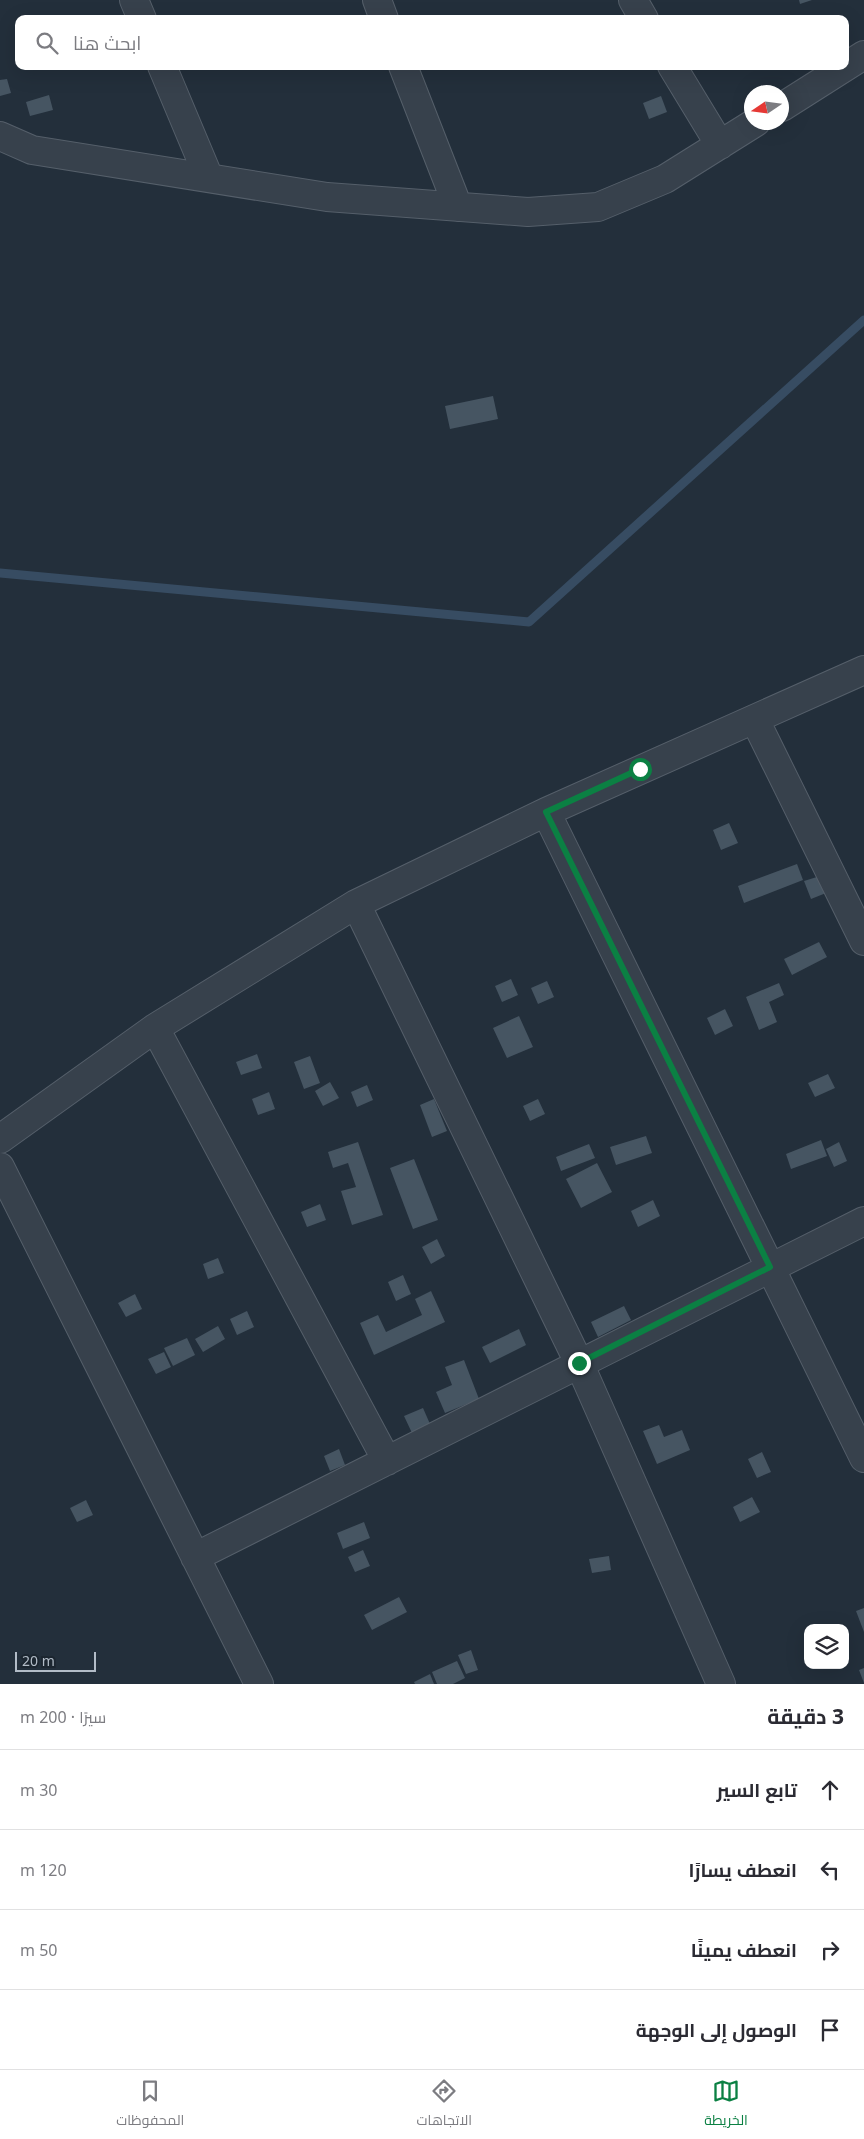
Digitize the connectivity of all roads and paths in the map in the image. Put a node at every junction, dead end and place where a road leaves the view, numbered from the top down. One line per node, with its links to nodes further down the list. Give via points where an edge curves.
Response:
1 (134, 0): 4 (street)
2 (376, 0): 5 (street)
3 (633, 0): 6 (street)
4 (140, 15)
5 (382, 15)
6 (642, 15)
7 (864, 55): 8 (street)
8 (849, 65)
9 (164, 70): 17 (street)
10 (404, 70): 18 (street)
11 (674, 70): 16 (street)
12 (840, 70): 13 (street)
13 (789, 103)
14 (744, 130): 16 (street)
15 (0, 136): 17 (street, via 32,150)
16 (720, 145): 18 (street, via 665,179 598,207 528,212)
17 (209, 178): 18 (street, via 326,198)
18 (458, 207)
19 (864, 670): 20 (street)
20 (755, 720): 21 (street); 23 (street)
21 (546, 812): 22 (street); 28 (street)
22 (356, 904): 24 (street); 29 (street)
23 (864, 941)
24 (155, 1028): 25 (street); 31 (street)
25 (0, 1139)
26 (0, 1167): 32 (street)
27 (864, 1221): 28 (street)
28 (770, 1267): 29 (street); 30 (street)
29 (579, 1363): 31 (street); 34 (street)
30 (864, 1458)
31 (387, 1461): 32 (street)
32 (196, 1557): 33 (street)
33 (259, 1684)
34 (720, 1684)

